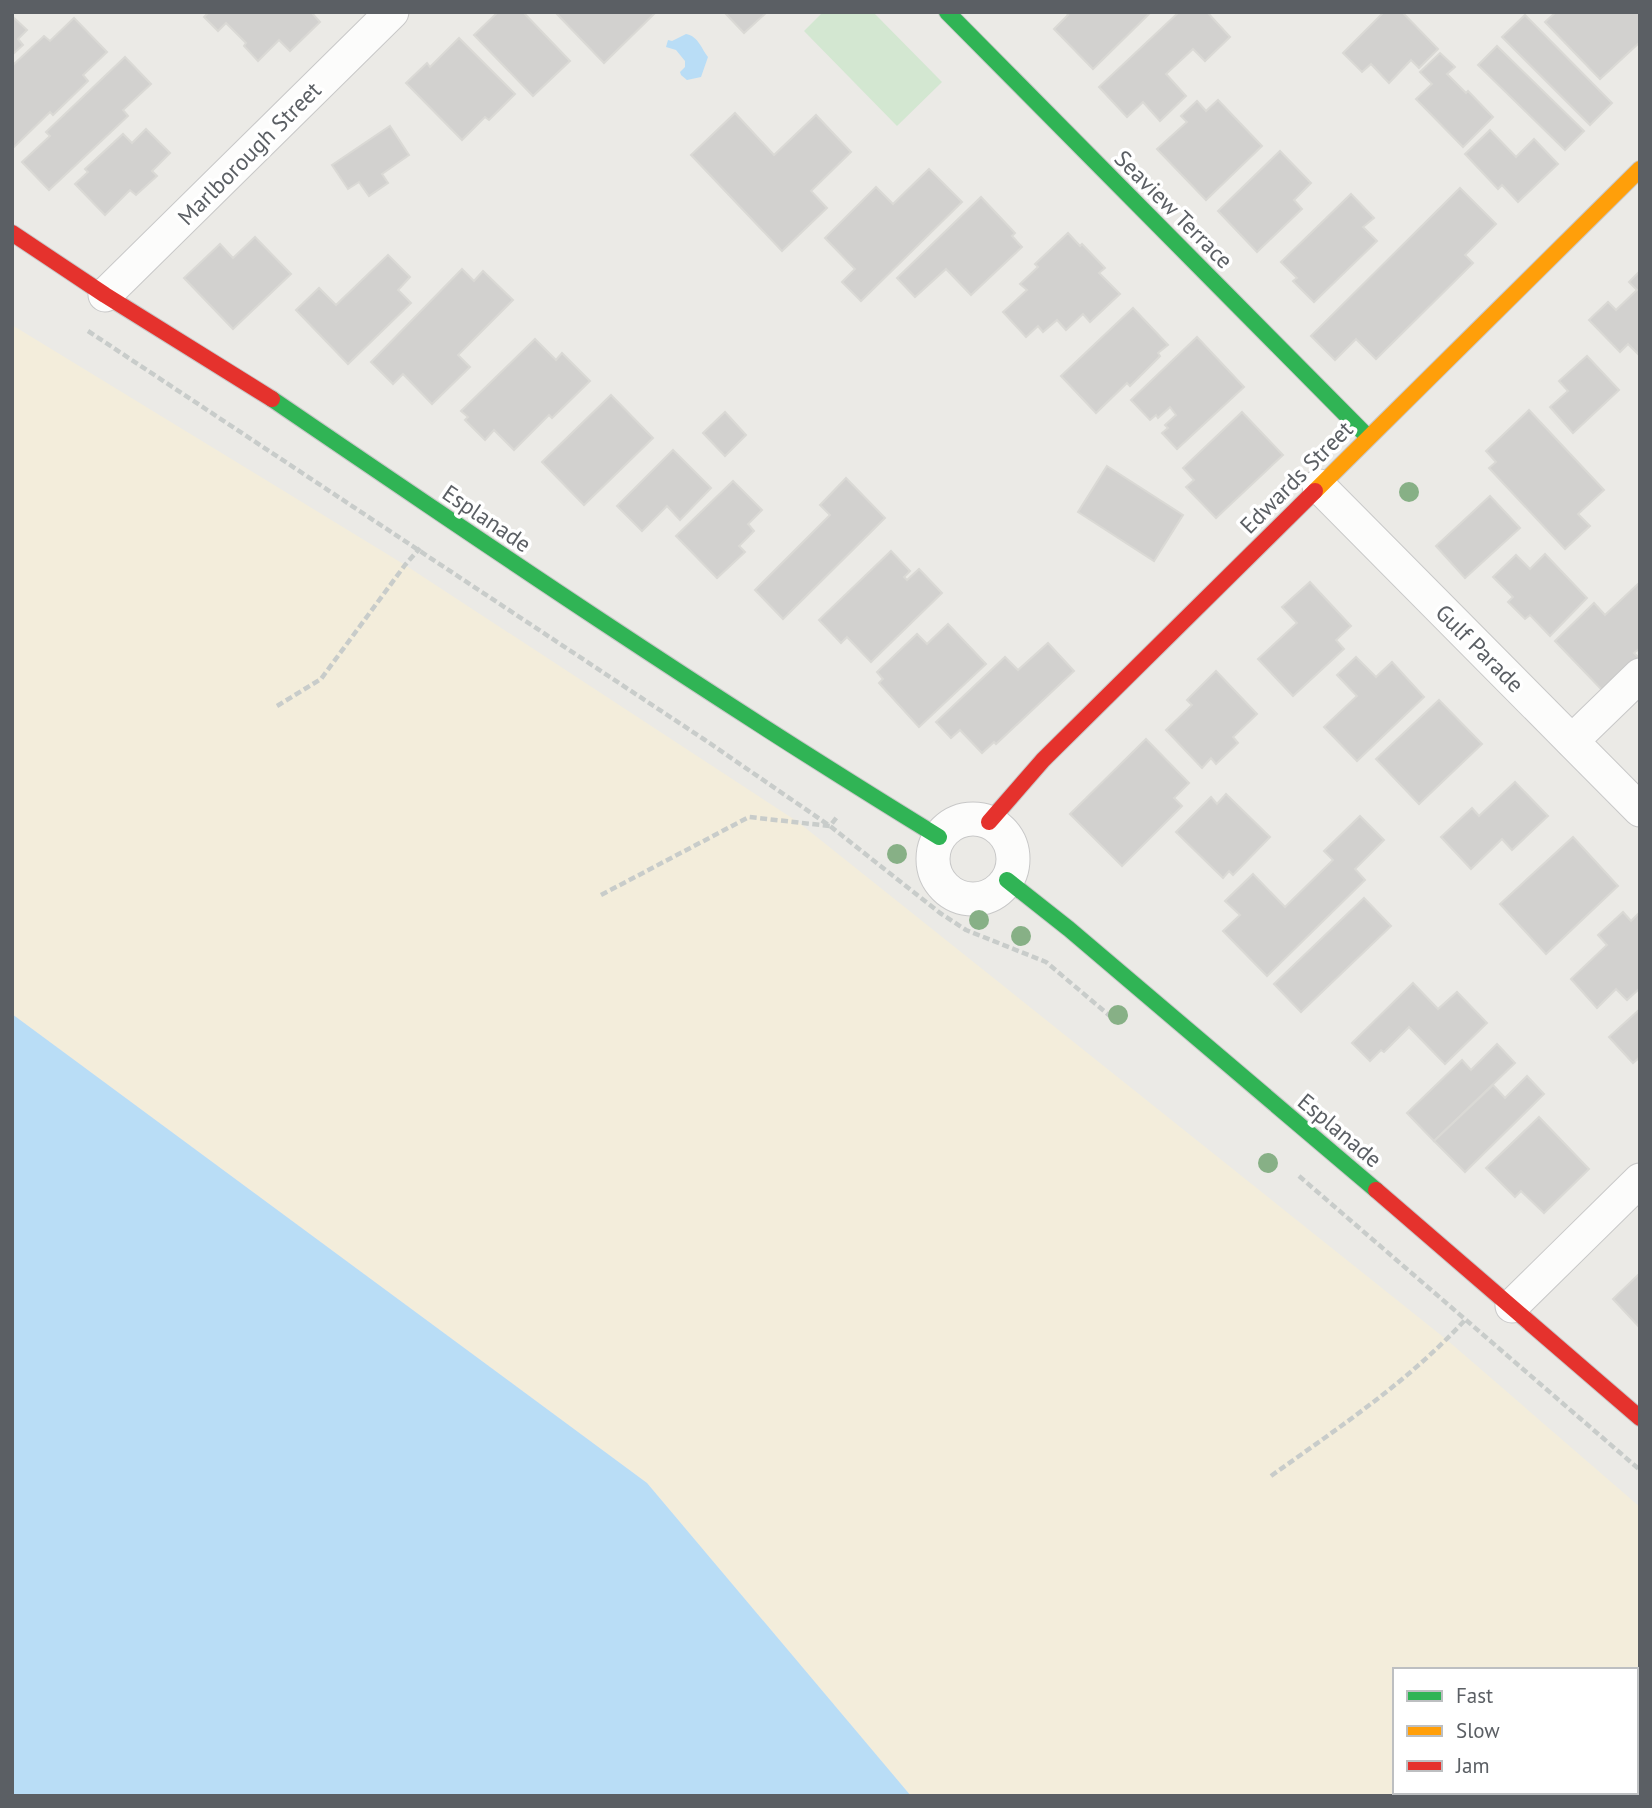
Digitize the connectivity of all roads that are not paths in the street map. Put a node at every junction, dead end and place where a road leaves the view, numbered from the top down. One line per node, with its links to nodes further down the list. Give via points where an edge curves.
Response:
1 (392, 12): 5 (street, Marlborough Street)
2 (947, 12): 6 (street, Seaview Terrace)
3 (1640, 169): 6 (street, Edwards Street)
4 (12, 233): 5 (street, Esplanade)
5 (106, 295): 12 (street, Esplanade, via 251,385 446,519)
6 (1368, 438): 7 (street, Edwards Street)
7 (1320, 486): 9 (street, Gulf Parade); 11 (street, Edwards Street, via 1043,760)
8 (1640, 675): 9 (street)
9 (1572, 741): 10 (street, Gulf Parade)
10 (1640, 810)
11 (989, 822): 12 (street, via 961,821); 13 (street, via 1009,841 1013,854)
12 (939, 837): 13 (street, via 933,862 951,894 976,900 988,897)
13 (1007, 880): 15 (street, Esplanade)
14 (1640, 1180): 15 (street)
15 (1512, 1306): 16 (street, Esplanade)
16 (1640, 1418)

